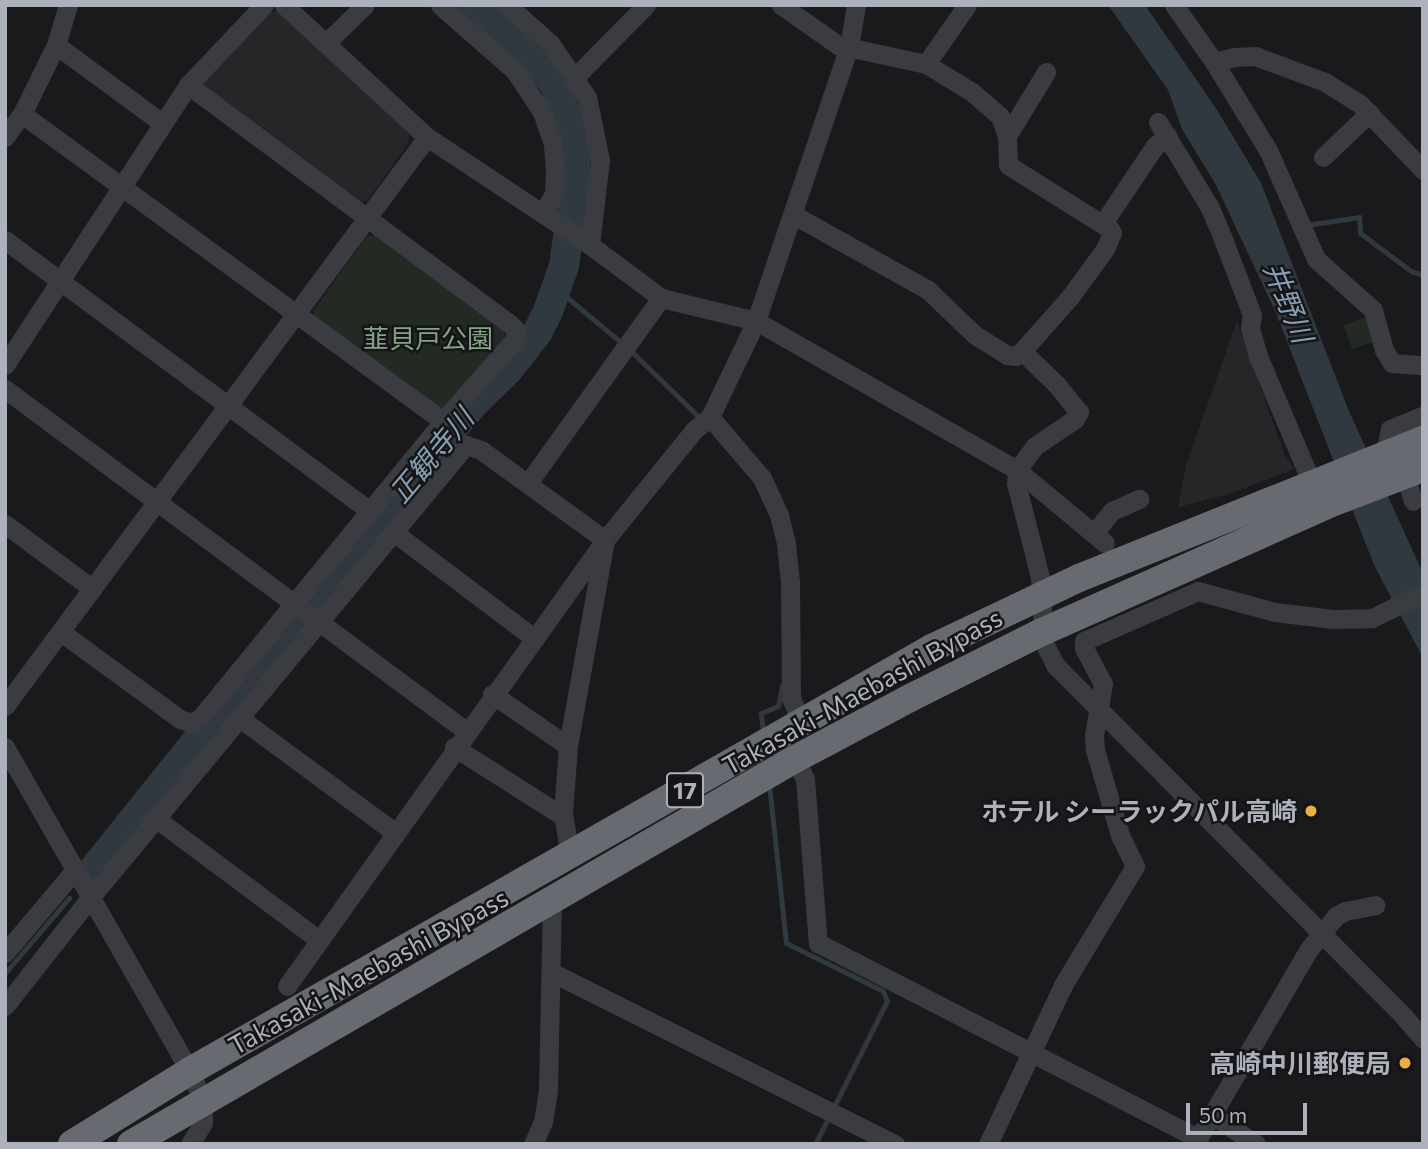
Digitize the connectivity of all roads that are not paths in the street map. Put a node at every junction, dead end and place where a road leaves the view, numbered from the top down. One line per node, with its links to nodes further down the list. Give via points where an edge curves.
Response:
1 (68, 5): 13 (street)
2 (264, 5): 19 (street)
3 (285, 5): 12 (street)
4 (365, 5): 12 (street)
5 (440, 5): 30 (street, via 508,64 542,112 553,144 555,172)
6 (507, 5): 18 (street, via 550,43)
7 (646, 5): 18 (street)
8 (781, 5): 14 (street, via 838,46)
9 (856, 5): 14 (street)
10 (967, 5): 16 (street)
11 (1174, 5): 15 (street)
12 (326, 43): 23 (street)
13 (56, 45): 21 (street); 22 (street)
14 (849, 47): 16 (street); 29 (street)
15 (1214, 62): 20 (street, via 1255,57 1292,67 1345,93); 41 (street, via 1268,150 1315,259 1373,310 1386,357 1392,363)
16 (926, 64): 24 (street, via 972,92 1000,116)
17 (1046, 72): 24 (street)
18 (575, 77): 34 (street, via 593,118 600,160)
19 (188, 85): 22 (street); 31 (street)
20 (1369, 113): 26 (street); 27 (street)
21 (22, 114): 25 (street); 28 (street)
22 (162, 123): 28 (street)
23 (427, 136): 30 (street); 31 (street)
24 (1007, 136): 32 (street, via 1008,165)
25 (5, 137)
26 (1323, 157)
27 (1423, 170)
28 (122, 186): 35 (street); 37 (street)
29 (794, 215): 38 (street); 39 (street, via 928,290 992,347 1007,355)
30 (548, 218): 34 (street)
31 (367, 219): 37 (street); 45 (street, via 516,330 515,339)
32 (1103, 223): 39 (street, via 1112,233 1105,249); 51 (street, via 1162,129 1210,208 1252,315 1250,328 1258,356)
33 (5, 240): 35 (street)
34 (585, 242): 36 (street)
35 (60, 280): 40 (street); 43 (street)
36 (662, 298): 38 (street); 50 (street)
37 (297, 313): 43 (street); 45 (street)
38 (756, 321): 46 (street); 48 (street)
39 (1022, 351): 48 (street, via 1079,412 1035,446)
40 (5, 365)
41 (1423, 365)
42 (5, 389): 53 (street)
43 (229, 405): 53 (street); 54 (street)
44 (1423, 416): 49 (street, via 1390,429)
45 (443, 421): 54 (street)
46 (705, 421): 57 (street); 70 (street, via 762,478 779,515 790,582 791,698)
47 (1423, 440): 49 (highway, Takasaki-Maebashi Bypass / 17)
48 (1017, 470): 52 (street, via 1099,538 1112,511); 60 (street)
49 (1404, 475): 51 (highway, Takasaki-Maebashi Bypass / 17)
50 (528, 483): 56 (street, via 481,450 466,445); 57 (street)
51 (1320, 489): 60 (highway, Takasaki-Maebashi Bypass / 17); 64 (highway, Takasaki-Maebashi Bypass / 17)
52 (1139, 499)
53 (156, 503): 58 (street); 61 (street)
54 (370, 511): 61 (street)
55 (5, 524): 58 (street)
56 (396, 534): 62 (street); 65 (street)
57 (605, 540): 65 (street); 72 (street)
58 (93, 589): 63 (street)
59 (1423, 593): 68 (street, via 1359,619 1275,612 1198,591 1084,641 1103,684)
60 (1041, 595): 64 (street); 70 (highway, Takasaki-Maebashi Bypass / 17, via 932,648)
61 (296, 605): 62 (street); 63 (street, via 192,723 180,719)
62 (318, 620): 69 (street); 71 (street)
63 (61, 632): 67 (street)
64 (1042, 632): 68 (street, via 1055,665); 75 (highway, Takasaki-Maebashi Bypass / 17)
65 (534, 638): 66 (street)
66 (492, 694): 71 (street); 72 (street)
67 (5, 706)
68 (1099, 711): 84 (street); 91 (street, via 1095,750 1120,835 1135,866 1063,985)
69 (241, 719): 77 (street); 78 (street)
70 (801, 722): 79 (highway, Takasaki-Maebashi Bypass / 17)
71 (466, 731): 74 (street)
72 (568, 746): 76 (street)
73 (5, 747): 80 (street)
74 (454, 747): 76 (street); 78 (street)
75 (794, 759): 82 (highway, Takasaki-Maebashi Bypass / 17); 91 (street, via 805,779 818,943)
76 (564, 817): 79 (street)
77 (158, 820): 81 (street); 85 (street)
78 (394, 832): 85 (street)
79 (570, 857): 92 (highway, Takasaki-Maebashi Bypass / 17)
80 (74, 871): 81 (street); 86 (street)
81 (90, 898): 89 (street); 92 (street)
82 (552, 899): 87 (street); 93 (highway, Takasaki-Maebashi Bypass / 17)
83 (1375, 905): 84 (street, via 1345,911)
84 (1321, 934): 90 (street); 94 (street)
85 (319, 940): 88 (street)
86 (5, 953)
87 (551, 972): 99 (street, via 548,1089 543,1122); 100 (street)
88 (286, 986)
89 (5, 1006)
90 (1423, 1039)
91 (1032, 1051): 95 (street); 101 (street)
92 (190, 1071): 93 (street); 96 (highway, Takasaki-Maebashi Bypass / 17)
93 (203, 1101): 97 (highway, Takasaki-Maebashi Bypass / 17); 98 (street, via 203,1123)
94 (1212, 1115): 95 (street); 102 (street)
95 (1196, 1141)
96 (72, 1144)
97 (131, 1144)
98 (190, 1144)
99 (533, 1144)
100 (895, 1144)
101 (988, 1144)
102 (1256, 1144)

